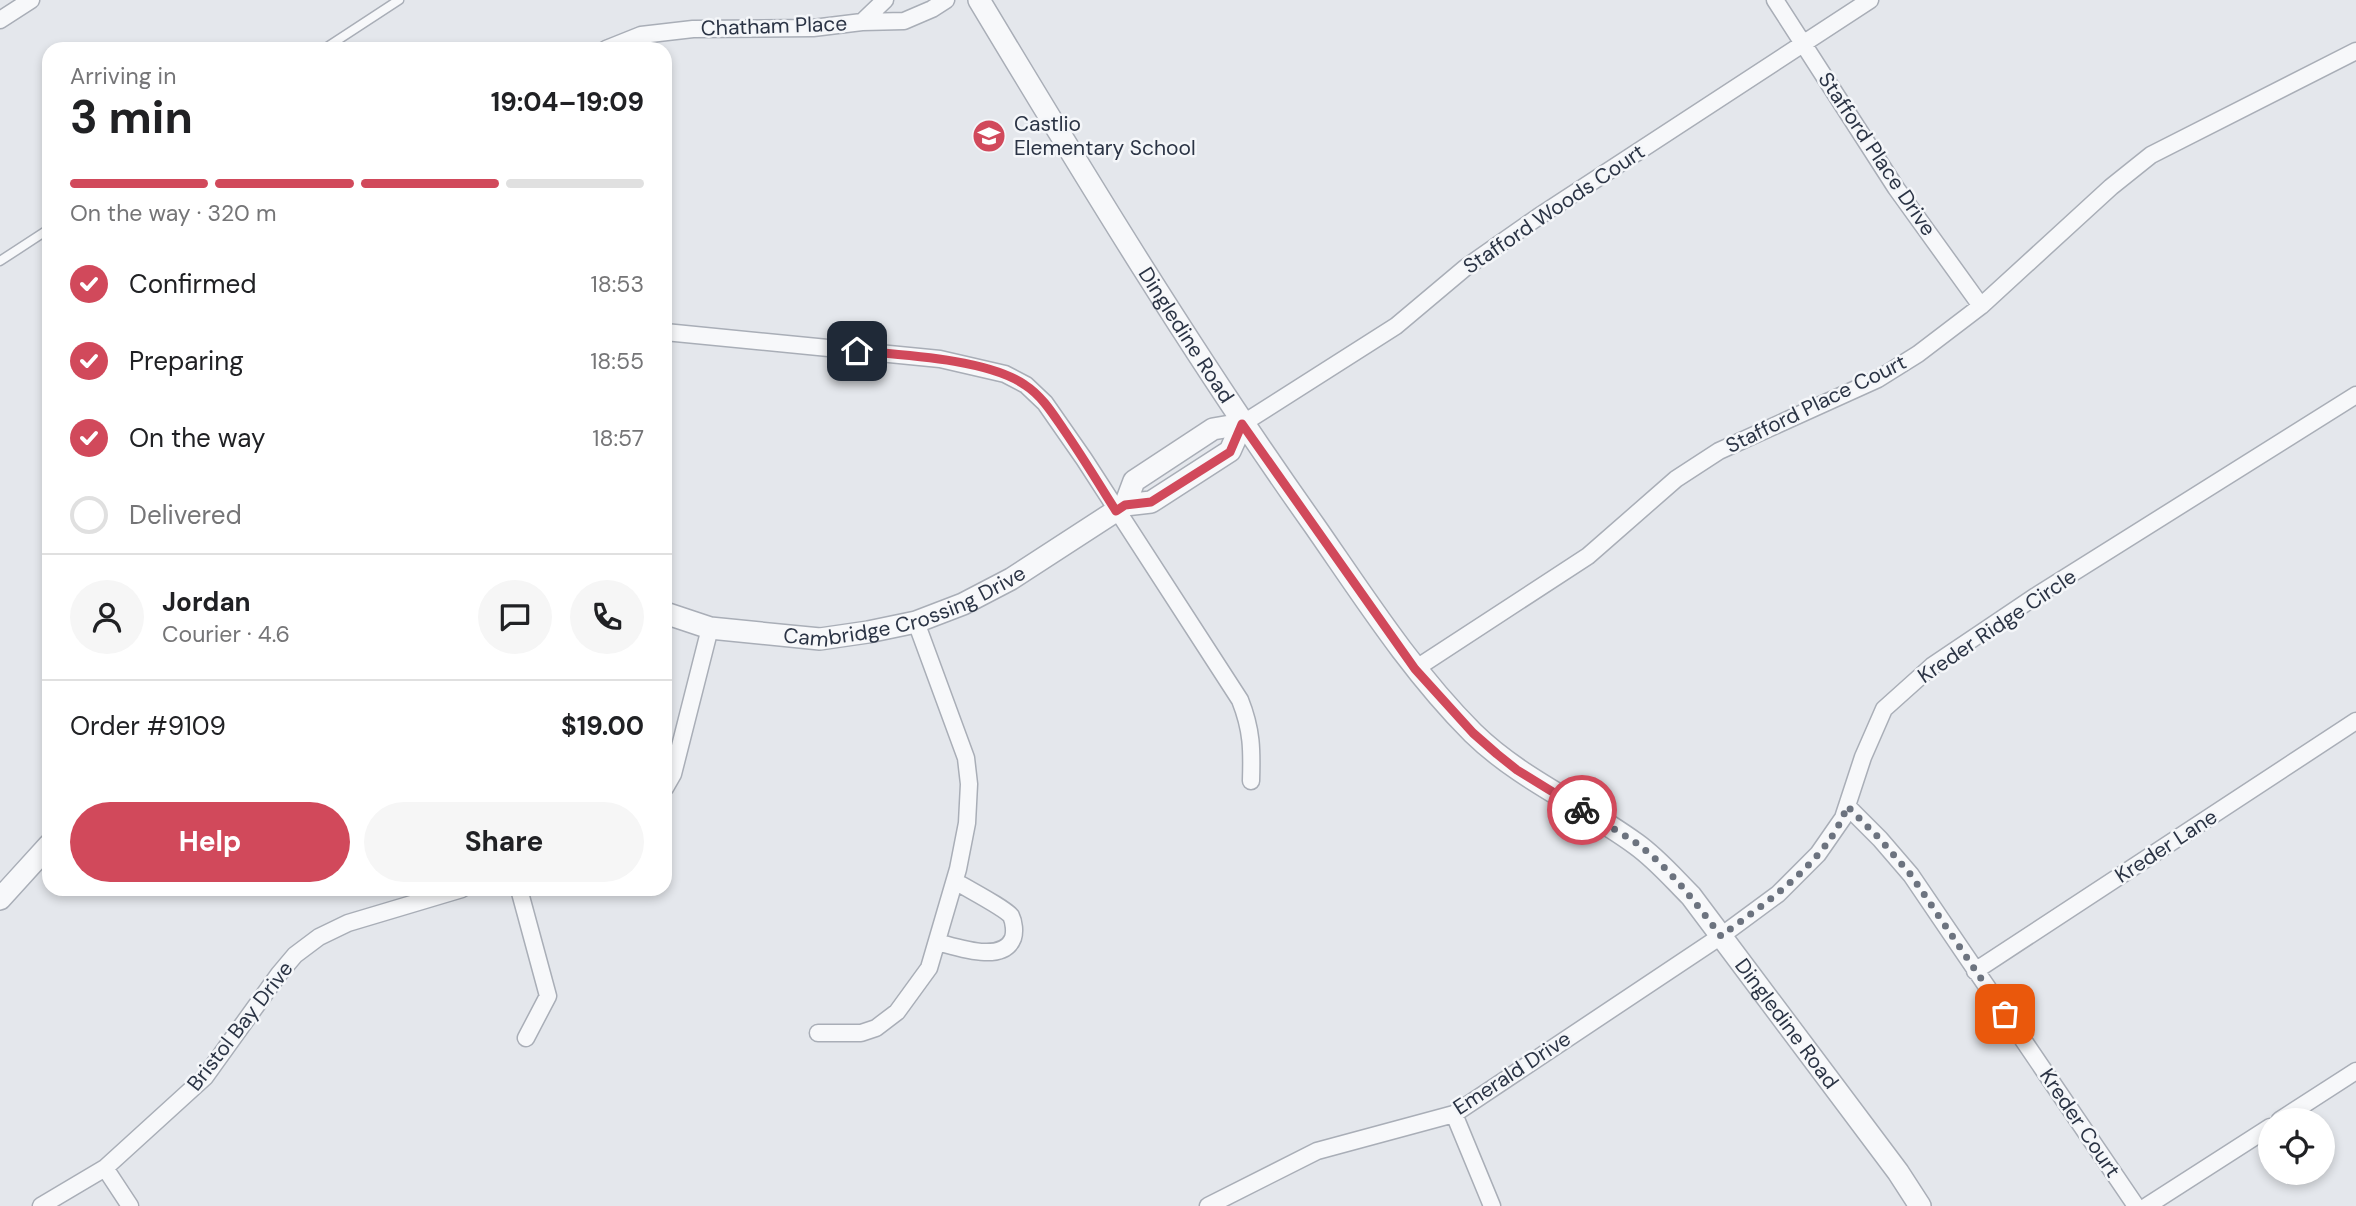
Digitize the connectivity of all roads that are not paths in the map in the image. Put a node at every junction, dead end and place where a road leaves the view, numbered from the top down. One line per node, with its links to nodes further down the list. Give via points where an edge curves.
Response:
1 (31, 0): 8 (street)
2 (399, 0): 10 (lane)
3 (885, 0): 9 (street, Chatham Place)
4 (946, 0): 9 (street, Chatham Place, via 904,21)
5 (979, 0): 19 (street, Dingledine Road)
6 (1775, 0): 12 (street, Stafford Place Drive)
7 (1870, 0): 12 (street, Stafford Woods Court)
8 (0, 20)
9 (862, 22): 11 (street, Chatham Place, via 813,28 693,29 641,35)
10 (335, 42)
11 (624, 42)
12 (1803, 42): 16 (street, Stafford Place Drive, via 1896,188); 19 (street, Stafford Woods Court, via 1517,231 1378,339)
13 (2356, 51): 16 (street, Stafford Place Court, via 2151,155)
14 (42, 234): 15 (lane)
15 (0, 261)
16 (1981, 306): 24 (street, Stafford Place Court, via 1878,379 1738,442 1676,479 1588,556)
17 (672, 333): 20 (street, via 940,359 1005,374 1045,403)
18 (2356, 395): 28 (street, Kreder Ridge Circle, via 1933,666 1884,709)
19 (1242, 424): 20 (street, Cambridge Crossing Drive, via 1213,429 1134,481); 24 (street, Dingledine Road)
20 (1121, 508): 22 (street, Cambridge Crossing Drive, via 1011,579); 27 (street, via 1240,700 1252,741)
21 (672, 615): 23 (street, Cambridge Crossing Drive)
22 (916, 622): 23 (street, Cambridge Crossing Drive, via 820,639); 30 (street, via 966,758 970,784)
23 (710, 628): 26 (street)
24 (1415, 669): 34 (street, Dingledine Road, via 1473,733 1517,770 1654,858)
25 (2356, 721): 36 (street, Kreder Lane)
26 (672, 776)
27 (1251, 781)
28 (1847, 806): 34 (street, Kreder Ridge Circle, via 1818,854 1778,894); 36 (street, Kreder Court, via 1911,875)
29 (42, 853): 33 (street)
30 (955, 881): 35 (street); 35 (street, via 1010,916 1015,932 1003,950 982,953)
31 (439, 896): 43 (street, Bristol Bay Drive, via 348,923 295,955 205,1077)
32 (521, 896): 38 (street, via 548,996)
33 (0, 899)
34 (1721, 936): 41 (street, Emerald Drive); 48 (street, Dingledine Road)
35 (937, 942): 37 (street, via 929,968 897,1012 861,1033)
36 (1975, 971): 49 (street, Kreder Court)
37 (818, 1033)
38 (526, 1038)
39 (2356, 1071): 40 (street)
40 (2299, 1108)
41 (1454, 1114): 46 (street, Emerald Drive, via 1317,1151); 47 (street)
42 (2258, 1135): 50 (street)
43 (105, 1168): 44 (street, Bristol Bay Drive); 45 (street)
44 (41, 1206)
45 (130, 1206)
46 (1208, 1206)
47 (1492, 1206)
48 (1920, 1206)
49 (2136, 1206)
50 (2147, 1206)

